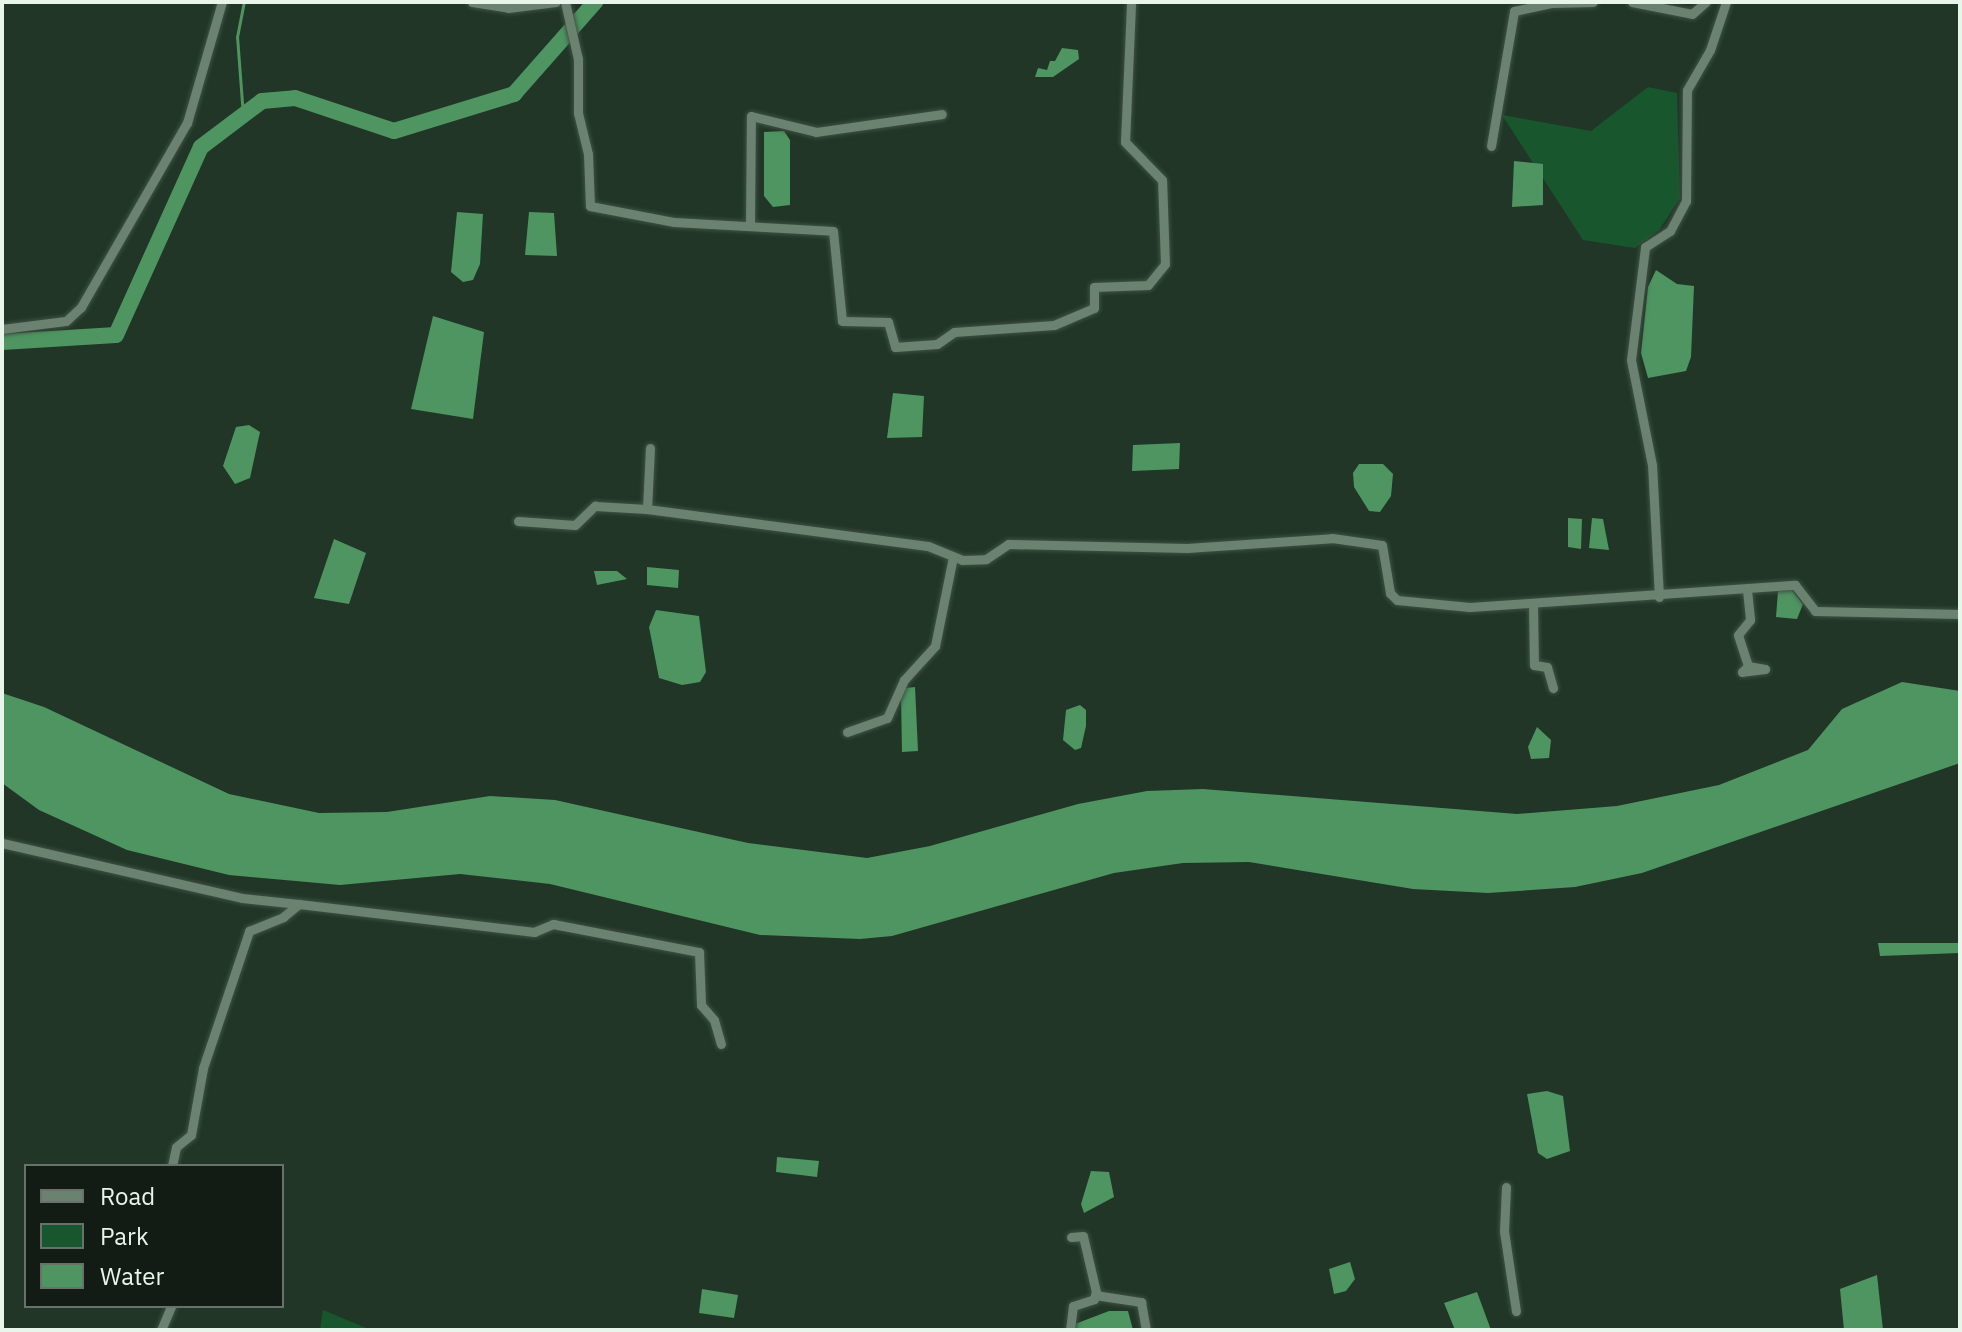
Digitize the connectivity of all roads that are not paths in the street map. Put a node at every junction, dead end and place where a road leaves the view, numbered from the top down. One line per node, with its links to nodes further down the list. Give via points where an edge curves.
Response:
1 (222, 2): 13 (street, via 187,123 81,307 66,321)
2 (472, 2): 3 (street, via 508,8)
3 (556, 2)
4 (565, 2): 12 (street, via 578,59 578,113 588,154 590,206 674,222)
5 (1131, 2): 12 (street, via 1125,142 1162,180 1165,264 1148,285 1094,287 1094,308 1054,325 954,332 937,344 895,347 888,322 842,321 833,231)
6 (1593, 2): 11 (street, via 1514,11)
7 (1632, 2): 8 (street, via 1692,14)
8 (1706, 2)
9 (1726, 2): 19 (street, via 1710,50 1687,90 1686,201 1670,231 1645,247 1631,360 1652,465)
10 (942, 114): 12 (street, via 816,132 751,116)
11 (1491, 146)
12 (750, 223)
13 (2, 329)
14 (650, 448): 15 (street)
15 (647, 509): 16 (street, via 595,506 575,525); 17 (street, via 928,546)
16 (518, 521)
17 (953, 557): 20 (street, via 983,560 1008,544 1187,548 1332,538 1382,545 1390,593 1397,600 1470,607); 24 (street, via 935,646 904,680 887,718)
18 (1747, 590): 19 (street); 21 (street, via 1795,585 1815,611 1859,616); 22 (street, via 1750,620 1738,635)
19 (1659, 597): 20 (street)
20 (1533, 604): 23 (street, via 1534,665 1547,667)
21 (1960, 614)
22 (1748, 666)
23 (1553, 688)
24 (847, 732)
25 (2, 843): 26 (street, via 242,898)
26 (299, 904): 27 (street, via 534,932 553,924 699,952 701,1005 714,1020); 28 (street, via 249,931 203,1068 191,1135 176,1147)
27 (721, 1044)
28 (172, 1164)
29 (1506, 1187): 33 (street, via 1505,1243)
30 (1071, 1237): 31 (street, via 1083,1236)
31 (1095, 1295): 35 (street, via 1073,1306); 36 (street, via 1141,1302)
32 (170, 1308): 34 (street)
33 (1516, 1311)
34 (161, 1330)
35 (1070, 1330)
36 (1146, 1330)

